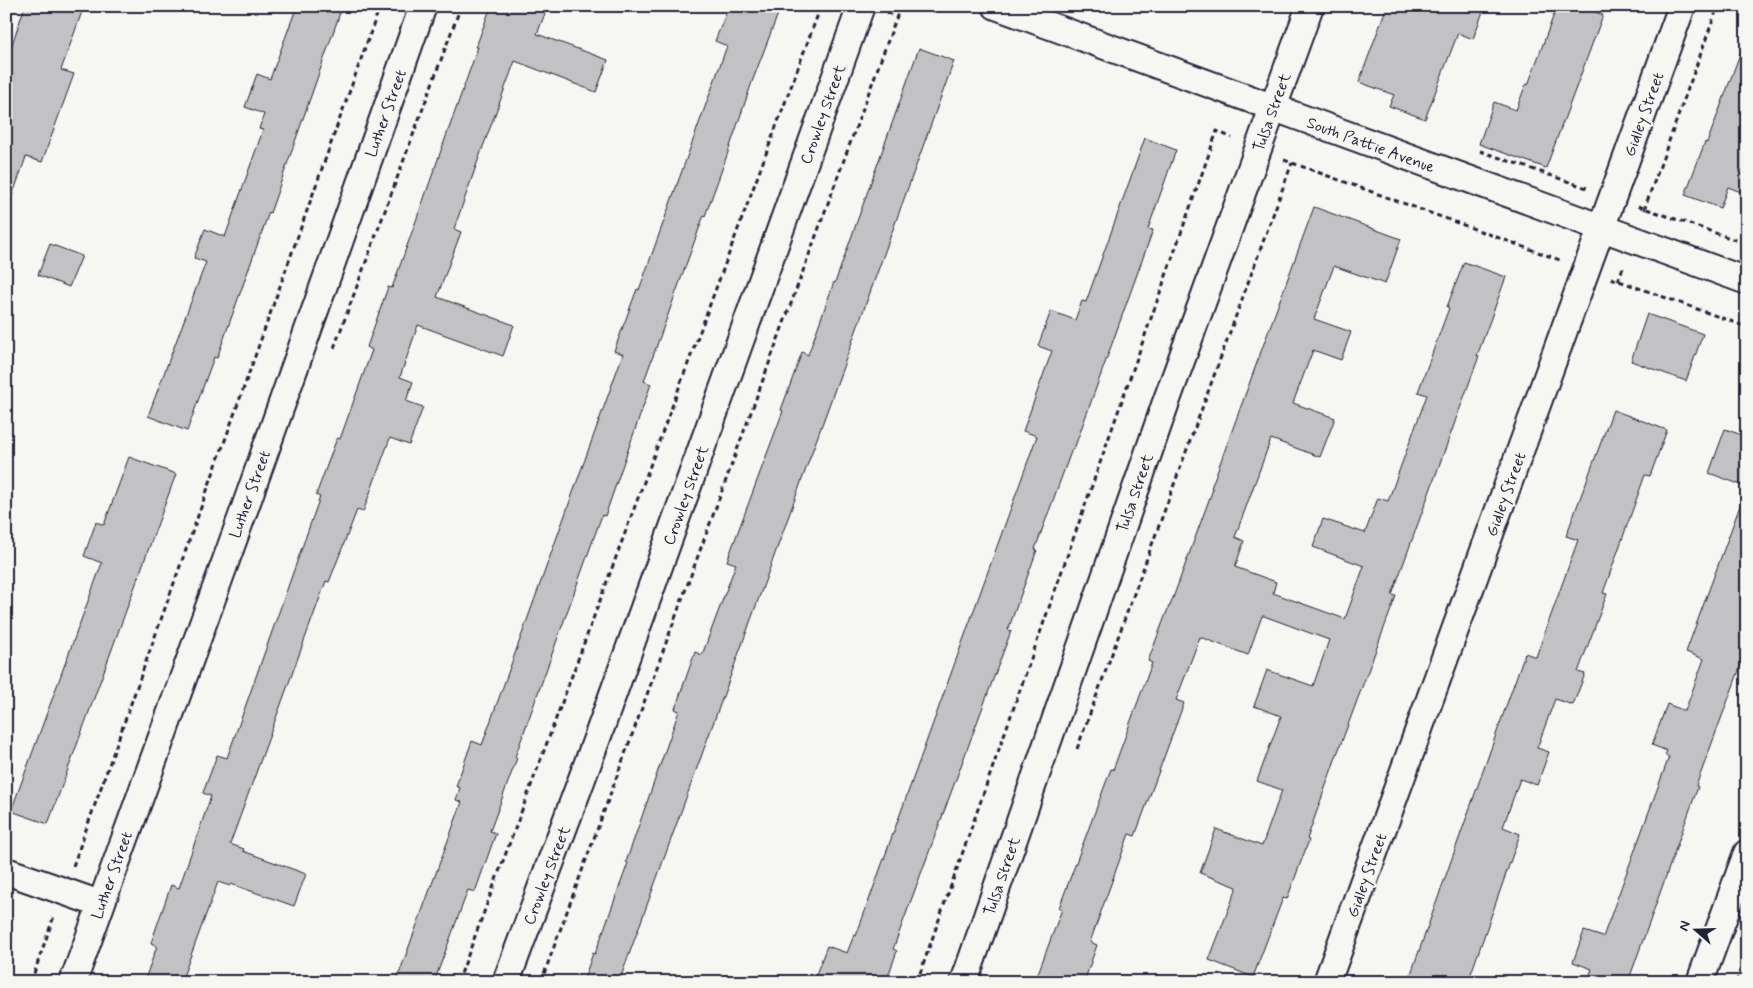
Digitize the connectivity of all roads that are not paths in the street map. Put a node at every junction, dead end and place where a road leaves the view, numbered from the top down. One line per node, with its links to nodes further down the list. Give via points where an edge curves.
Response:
1 (423, 6): 11 (street, Luther Street)
2 (861, 6): 13 (street, Crowley Street, via 596,742)
3 (996, 6): 6 (street, South Pattie Avenue)
4 (1310, 6): 6 (street, Tulsa Street)
5 (1682, 6): 7 (street, Gidley Street)
6 (1273, 108): 7 (street, South Pattie Avenue); 14 (street, Tulsa Street, via 1165,405)
7 (1602, 228): 8 (street, South Pattie Avenue); 15 (street, Gidley Street)
8 (1747, 281)
9 (1747, 853): 16 (street)
10 (6, 871): 11 (street)
11 (100, 904): 12 (street, Luther Street)
12 (73, 982)
13 (506, 982)
14 (964, 982)
15 (1327, 982)
16 (1700, 982)

